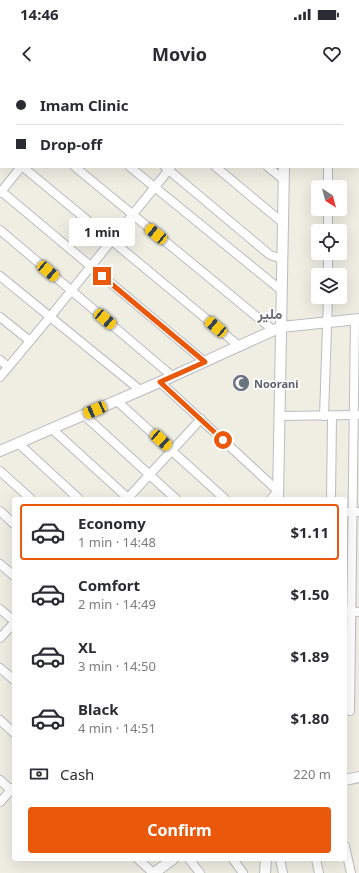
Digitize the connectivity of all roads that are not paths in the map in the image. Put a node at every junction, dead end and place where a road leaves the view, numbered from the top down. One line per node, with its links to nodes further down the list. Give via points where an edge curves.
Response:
1 (21, 168): 13 (street)
2 (23, 168): 17 (street)
3 (76, 168): 14 (street)
4 (131, 168): 12 (street)
5 (168, 168): 12 (street); 18 (street, via 270,255)
6 (217, 168): 15 (street)
7 (269, 168): 10 (street)
8 (284, 168): 10 (street)
9 (328, 168): 11 (street)
10 (284, 180): 15 (street)
11 (328, 180)
12 (155, 187): 14 (street); 22 (street)
13 (1, 192): 19 (street)
14 (133, 214): 17 (street); 28 (street)
15 (283, 223): 18 (street)
16 (0, 230): 21 (street)
17 (112, 241): 19 (street); 30 (street)
18 (282, 259): 22 (street)
19 (91, 266): 21 (street); 32 (street)
20 (0, 276): 25 (street)
21 (71, 291): 25 (street); 34 (street)
22 (282, 291): 28 (street)
23 (328, 304): 27 (street)
24 (0, 317): 29 (street)
25 (50, 317): 29 (street); 37 (street)
26 (357, 319): 27 (street); 40 (street)
27 (328, 322): 28 (street); 42 (street)
28 (277, 328): 30 (street); 41 (street)
29 (30, 342): 33 (street)
30 (239, 346): 32 (street)
31 (0, 360): 33 (street)
32 (205, 362): 34 (street)
33 (8, 367): 35 (street)
34 (172, 376): 36 (street)
35 (0, 377)
36 (160, 382): 37 (street); 43 (street)
37 (140, 390): 38 (street)
38 (117, 400): 39 (street); 46 (street)
39 (84, 415): 44 (street); 49 (street)
40 (356, 415): 42 (street); 59 (street)
41 (280, 416): 42 (street); 50 (street)
42 (328, 416): 57 (street)
43 (201, 419): 46 (street); 50 (street)
44 (52, 429): 45 (street); 53 (street)
45 (18, 443): 47 (street); 52 (street)
46 (172, 450): 49 (street); 56 (street)
47 (0, 451)
48 (0, 472): 51 (street)
49 (150, 475): 54 (street); 55 (street)
50 (278, 495)
51 (29, 497)
52 (77, 497)
53 (126, 497)
54 (130, 497)
55 (174, 497)
56 (224, 497)
57 (331, 497)
58 (0, 511): 60 (street)
59 (352, 512): 64 (street)
60 (12, 522)
61 (0, 564): 62 (street)
62 (12, 574)
63 (0, 609): 65 (street)
64 (352, 611): 70 (street)
65 (12, 620)
66 (12, 624): 67 (street)
67 (0, 638)
68 (0, 668): 69 (street)
69 (12, 678)
70 (348, 711): 71 (street)
71 (359, 711)
72 (0, 720): 73 (street)
73 (12, 731)
74 (359, 777): 76 (street)
75 (0, 780): 77 (street)
76 (347, 780)
77 (12, 789): 78 (street)
78 (0, 802)
79 (347, 855): 93 (street)
80 (141, 861): 87 (street)
81 (170, 861): 87 (street)
82 (191, 861): 88 (street)
83 (235, 861): 89 (street)
84 (266, 861): 90 (street)
85 (280, 861): 91 (street)
86 (316, 861): 92 (street)
87 (156, 872)
88 (200, 873)
89 (244, 873)
90 (265, 873)
91 (283, 873)
92 (319, 873)
93 (351, 873)

